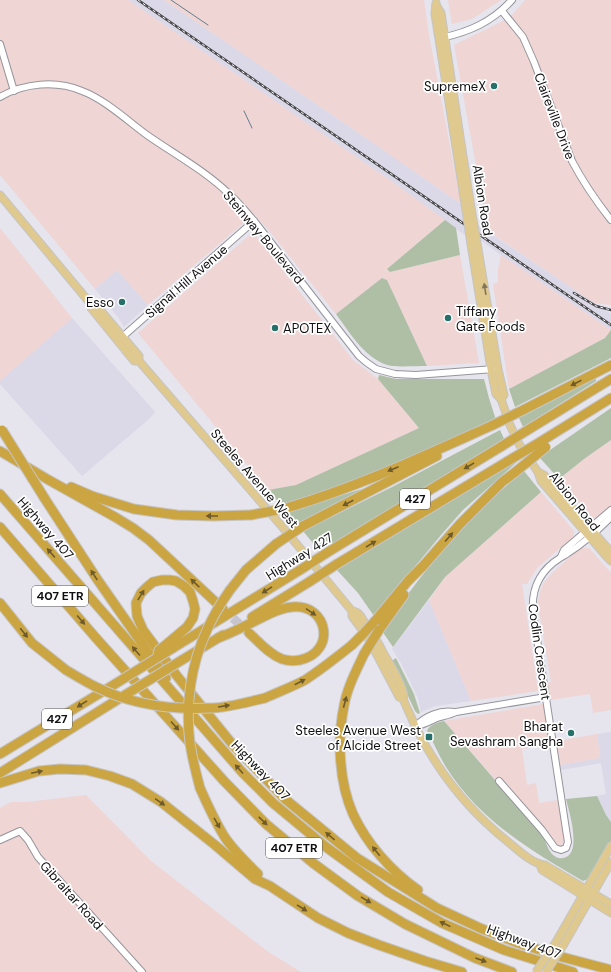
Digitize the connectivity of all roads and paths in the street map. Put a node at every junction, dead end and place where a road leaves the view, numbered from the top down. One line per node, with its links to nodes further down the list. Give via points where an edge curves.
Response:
1 (512, 0): 3 (street)
2 (436, 2): 4 (main road, Albion Road, via 435,14)
3 (502, 11): 4 (street, via 478,26); 10 (street, Claireville Drive, via 523,37 578,173)
4 (441, 38): 9 (main road, Albion Road)
5 (0, 44): 6 (street)
6 (14, 91): 7 (street, Steinway Boulevard); 11 (street, Steinway Boulevard, via 43,84 81,90 209,176 230,194)
7 (0, 97)
8 (0, 196): 12 (main road, Steeles Avenue West, via 90,303 95,304)
9 (468, 206): 14 (main road, Albion Road, one-way to 9, bridge, via 478,249); 14 (main road, Albion Road, bridge, via 471,244)
10 (611, 220)
11 (254, 221): 12 (street, Signal Hill Avenue); 14 (street, Steinway Boulevard, via 359,356 371,366 385,372 416,375)
12 (120, 338): 37 (main road, Steeles Avenue West, via 139,356 139,362 352,611 352,616 376,650)
13 (611, 365): 17 (highway, one-way to 17, bridge)
14 (494, 369): 26 (main road, Albion Road, via 504,395 501,399 513,432 538,472 540,480)
15 (611, 379): 34 (highway, Highway 427 / 427, one-way to 34, bridge)
16 (611, 398): 19 (highway)
17 (493, 425): 21 (highway, one-way to 21, bridge, via 336,492 283,509 251,515 177,515 134,509); 45 (highway, one-way to 45, bridge, via 303,526 276,544 246,570 217,609 198,651 192,673 188,719 194,765 200,788 225,837 242,859)
18 (1, 428): 36 (highway, one-way to 18, bridge, via 97,579)
19 (543, 444): 29 (highway, one-way to 19, bridge, via 460,524); 33 (highway, Highway 427 / 427, one-way to 19, bridge, via 508,461)
20 (0, 451): 21 (highway)
21 (47, 479): 31 (highway, one-way to 21, via 133,528)
22 (0, 494): 36 (highway, Highway 407 / 407 ETR, one-way to 22)
23 (611, 510): 26 (street)
24 (611, 517): 26 (street)
25 (0, 527): 53 (highway, 407 ETR, one-way to 53, via 224,781 266,824 358,896 405,924 475,958)
26 (590, 532): 27 (main road, Albion Road); 28 (main road, Albion Road); 35 (street, Codlin Crescent, via 564,550 561,557 540,576 535,586 532,598 533,613)
27 (611, 552)
28 (611, 561)
29 (423, 566): 30 (highway, one-way to 29, bridge, via 32,643 66,670 97,687 133,701 170,708 211,708 265,698 304,680 335,660 363,634); 48 (highway, one-way to 29, bridge, via 388,865 367,840 353,814 340,764 340,734 344,705 353,676 379,630)
30 (0, 603)
31 (223, 609)
32 (249, 633): 33 (highway, one-way to 32, via 274,612 291,607 303,607 314,613 321,620 324,630 323,642 315,653 306,659 294,661 271,653)
33 (218, 638): 39 (highway, Highway 427 / 427, bridge)
34 (171, 646): 38 (highway, 427, one-way to 38, bridge, via 159,650 156,658); 48 (highway, one-way to 34, via 437,908 357,858 285,799 233,745 143,630 137,616 136,603 147,587 162,580 176,581 184,586 194,601 193,618)
35 (546, 697): 37 (street, via 437,713); 40 (street, Codlin Crescent, via 568,836 566,848 555,848)
36 (199, 723): 56 (highway, Highway 407 / 407 ETR, one-way to 36, via 504,950 442,923 388,892 326,847 273,803)
37 (416, 726): 46 (main road, Steeles Avenue West, via 449,782 481,818 524,854 545,865)
38 (0, 754)
39 (0, 773)
40 (500, 781)
41 (0, 783): 45 (highway, one-way to 45, via 39,771 60,769 86,770 132,784 161,802 255,879)
42 (0, 840): 51 (street, Gibraltar Road, via 20,831 38,857)
43 (611, 846): 46 (main road)
44 (611, 862): 46 (main road)
45 (270, 886): 52 (highway, one-way to 52, via 318,918 348,933)
46 (588, 895): 47 (main road, Steeles Avenue West); 49 (main road, Steeles Avenue West); 54 (main road, bridge); 55 (main road, bridge, via 564,944)
47 (611, 904)
48 (448, 912): 50 (highway, via 515,942)
49 (611, 913)
50 (611, 970)
51 (142, 972)
52 (462, 972)
53 (512, 972)
54 (536, 972)
55 (546, 972)
56 (573, 972)

